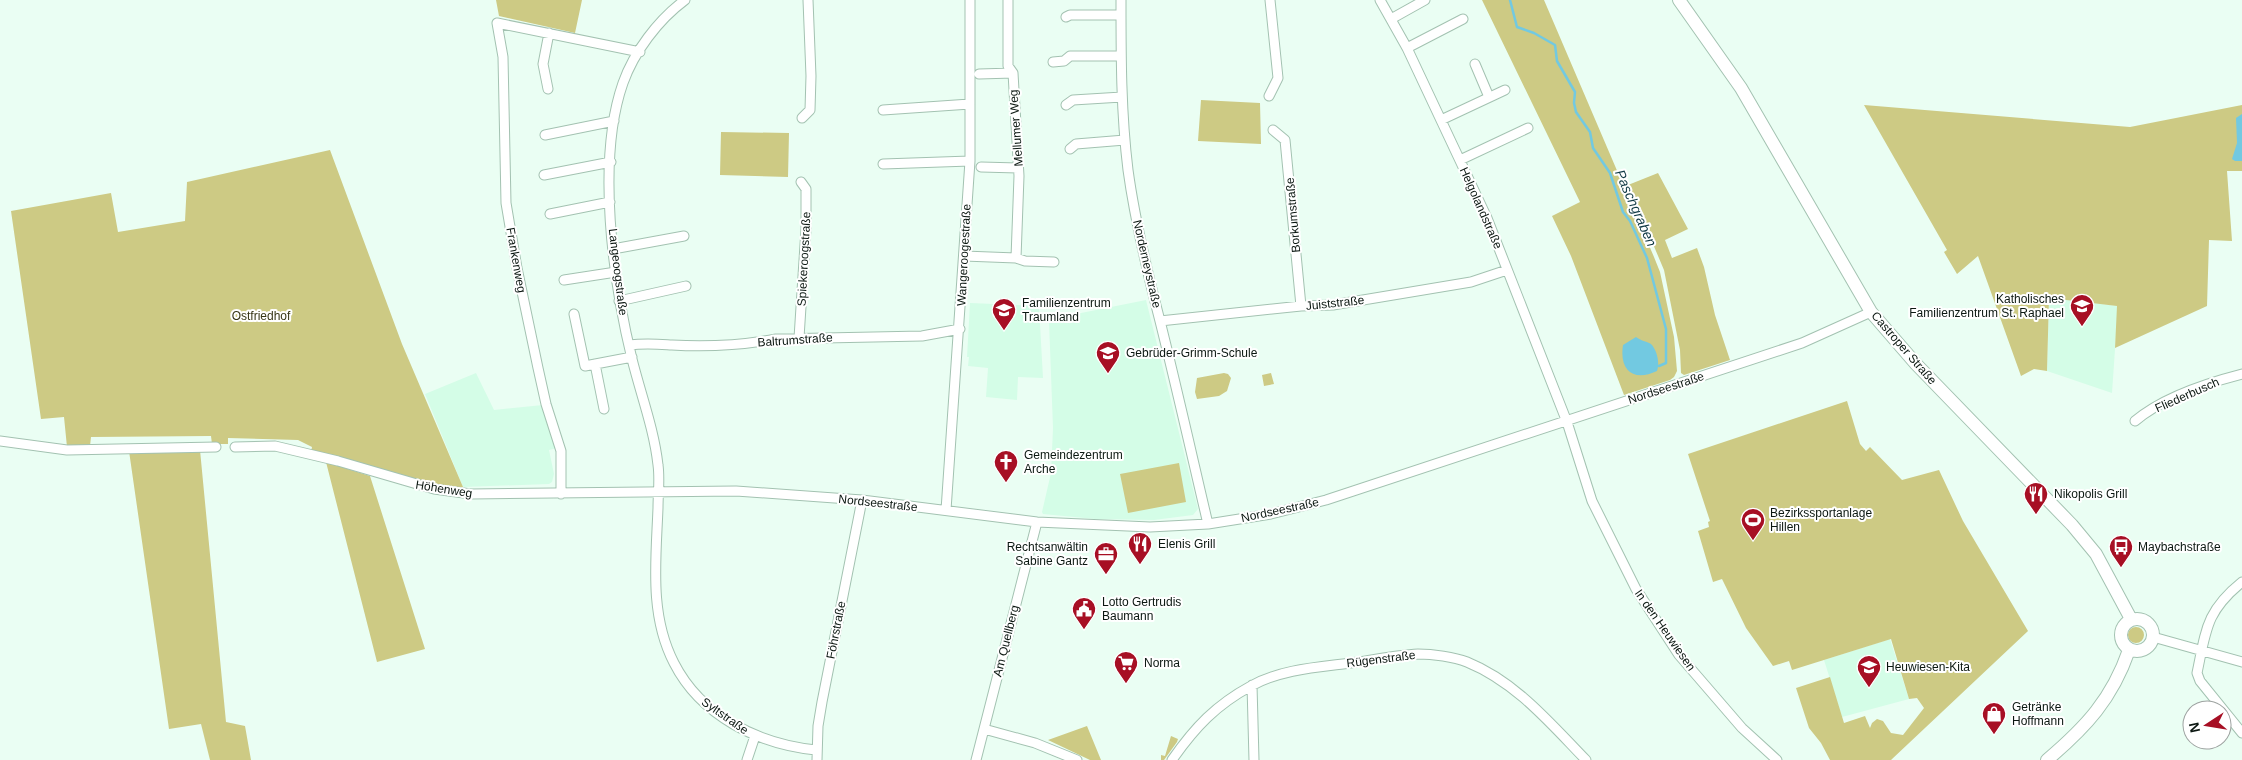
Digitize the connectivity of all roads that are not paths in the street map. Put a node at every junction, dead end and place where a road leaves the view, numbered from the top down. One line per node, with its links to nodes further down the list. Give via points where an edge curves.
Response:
1 (685, 0): 10 (street, Langeoogstraße)
2 (808, 0): 31 (street, via 810,110)
3 (970, 0): 28 (street, Wangeroogestraße)
4 (1008, 0): 21 (street, Mellumer Weg, via 1008,66)
5 (1121, 0): 11 (street, Norderneystraße)
6 (1270, 0): 25 (street, via 1278,78)
7 (1380, 0): 13 (street, Helgolandstraße)
8 (1425, 0): 13 (street)
9 (1679, 0): 60 (main road, Castroper Straße, via 1741,88)
10 (674, 4): 17 (street, Langeoogstraße)
11 (1121, 15): 12 (street); 18 (street, Norderneystraße)
12 (1066, 17)
13 (1391, 19): 16 (street, Helgolandstraße)
14 (1463, 19): 16 (street)
15 (549, 33): 17 (street); 23 (street, via 543,64); 76 (street, Frankenweg, via 497,22 503,57 506,203 540,377 561,451)
16 (1407, 48): 32 (street, Helgolandstraße)
17 (640, 52): 33 (street, Langeoogstraße, via 624,81)
18 (1120, 56): 19 (street, via 1070,56 1064,61); 26 (street, Norderneystraße)
19 (1053, 62)
20 (1475, 64): 27 (street)
21 (1013, 73): 22 (street); 44 (street, Mellumer Weg)
22 (979, 74)
23 (548, 89)
24 (1504, 90): 27 (street)
25 (1269, 96)
26 (1122, 97): 29 (street, via 1073,100); 37 (street, Norderneystraße)
27 (1489, 97): 32 (street)
28 (970, 104): 30 (street); 40 (street, Wangeroogestraße)
29 (1066, 105)
30 (883, 110)
31 (802, 118)
32 (1441, 120): 39 (street, Helgolandstraße)
33 (614, 121): 36 (street); 41 (street, Langeoogstraße)
34 (1528, 128): 39 (street)
35 (1273, 130): 59 (street, Borkumstraße, via 1285,140)
36 (545, 135)
37 (1125, 140): 38 (street, via 1076,144); 62 (street, Norderneystraße, via 1144,261)
38 (1070, 149)
39 (1460, 160): 54 (street, Helgolandstraße)
40 (970, 161): 42 (street); 51 (street, Wangeroogestraße)
41 (610, 162): 45 (street); 47 (street, Langeoogstraße)
42 (883, 164)
43 (981, 167): 44 (street)
44 (1018, 168): 52 (street, Mellumer Weg)
45 (544, 176)
46 (801, 182): 64 (street, Spiekeroogstraße, via 806,189 806,229)
47 (610, 202): 48 (street); 50 (street, Langeoogstraße)
48 (550, 214)
49 (684, 236): 50 (street)
50 (613, 250): 55 (street, Langeoogstraße)
51 (964, 256): 52 (street); 63 (street, Wangeroogestraße)
52 (1016, 258): 53 (street, via 1025,262)
53 (1054, 262)
54 (1507, 270): 59 (street, Juiststraße, via 1471,282 1438,288 1333,305); 71 (street, Helgolandstraße)
55 (616, 272): 56 (street); 58 (street, Langeoogstraße)
56 (564, 280)
57 (686, 286): 58 (street)
58 (619, 300): 65 (street, Langeoogstraße)
59 (1302, 306): 62 (street, Juiststraße)
60 (1871, 312): 71 (street, Nordseestraße, via 1802,343); 82 (main road, Castroper Straße, via 1916,364 2072,525 2096,554)
61 (574, 314): 67 (street, via 585,366)
62 (1160, 321): 80 (street, Norderneystraße)
63 (960, 329): 64 (street, Baltrumstraße, via 922,336); 78 (street, Wangeroogestraße)
64 (799, 338): 65 (street, Baltrumstraße, via 754,343 672,345 650,342)
65 (629, 345): 66 (street, Langeoogstraße)
66 (632, 357): 67 (street); 75 (street, Langeoogstraße, via 654,441)
67 (595, 364): 69 (street)
68 (2242, 374): 70 (street, Fliederbusch, via 2185,393)
69 (604, 409)
70 (2135, 421)
71 (1566, 422): 80 (street, Nordseestraße, via 1326,500 1278,513); 99 (street, In den Heuwiesen, via 1592,501 1651,615 1710,692)
72 (0, 441): 73 (street, via 67,450)
73 (216, 447)
74 (235, 447): 76 (street, Höhenweg, via 275,446 434,489 460,493)
75 (659, 492): 76 (street, Höhenweg); 77 (street, Nordseestraße, via 736,491); 90 (street, Syltstraße, via 655,592 666,644 686,684 699,698 715,712)
76 (561, 494)
77 (862, 500): 78 (street, Nordseestraße); 91 (street, Föhrstraße, via 822,702)
78 (946, 510): 79 (street, Nordseestraße)
79 (1037, 522): 80 (street, Nordseestraße, via 1150,527); 88 (street, Am Quellberg)
80 (1208, 524)
81 (2242, 582): 85 (street, via 2222,599 2210,619)
82 (2131, 619): 83 (main road, via 2145,621 2152,628); 84 (main road, via 2123,624 2120,634 2122,643)
83 (2153, 638): 84 (main road, via 2144,649); 85 (street)
84 (2129, 650): 100 (main road, via 2098,712)
85 (2201, 650): 86 (street); 89 (street, via 2197,673 2200,681)
86 (2242, 662)
87 (1252, 685): 96 (street, Rügenstraße, via 1217,707 1198,725); 97 (street); 98 (street, Rügenstraße, via 1280,674 1404,655 1420,654 1464,661 1485,670 1519,693)
88 (984, 729): 94 (street, Am Quellberg); 95 (street, via 1035,743)
89 (2242, 733)
90 (755, 736): 91 (street, Syltstraße, via 778,744); 92 (street)
91 (816, 750): 93 (street, Föhrstraße)
92 (747, 760)
93 (817, 760)
94 (976, 760)
95 (1078, 760)
96 (1172, 760)
97 (1254, 760)
98 (1586, 760)
99 (1777, 760)
100 (2047, 760)

